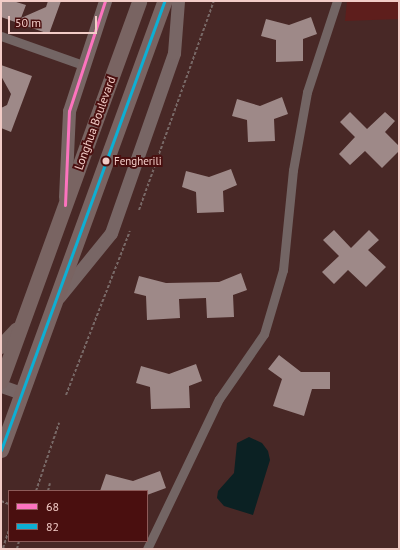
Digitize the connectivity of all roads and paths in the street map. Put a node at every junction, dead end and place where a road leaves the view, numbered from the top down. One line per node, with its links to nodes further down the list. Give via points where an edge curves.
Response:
1 (105, 1): 8 (main road)
2 (139, 1): 9 (main road, Longhua Boulevard)
3 (164, 1): 12 (main road, Longhua Boulevard)
4 (178, 1): 12 (main road, via 174,53 111,232)
5 (214, 1): 10 (path)
6 (336, 1): 27 (street, via 307,92 293,170 282,270 264,334 219,400)
7 (1, 36): 8 (street)
8 (83, 65): 9 (main road, via 69,111)
9 (65, 205): 13 (main road, Longhua Boulevard)
10 (138, 210)
11 (130, 231): 18 (path)
12 (53, 304): 17 (main road, Longhua Boulevard)
13 (24, 318): 14 (main road); 15 (main road, Longhua Boulevard)
14 (1, 346)
15 (1, 381)
16 (1, 386): 17 (main road)
17 (21, 393): 19 (main road); 21 (main road, Longhua Boulevard)
18 (66, 395)
19 (1, 398)
20 (59, 423): 23 (path)
21 (1, 450)
22 (50, 483): 24 (path)
23 (36, 490)
24 (48, 490)
25 (8, 533): 26 (path)
26 (4, 549)
27 (147, 549)

